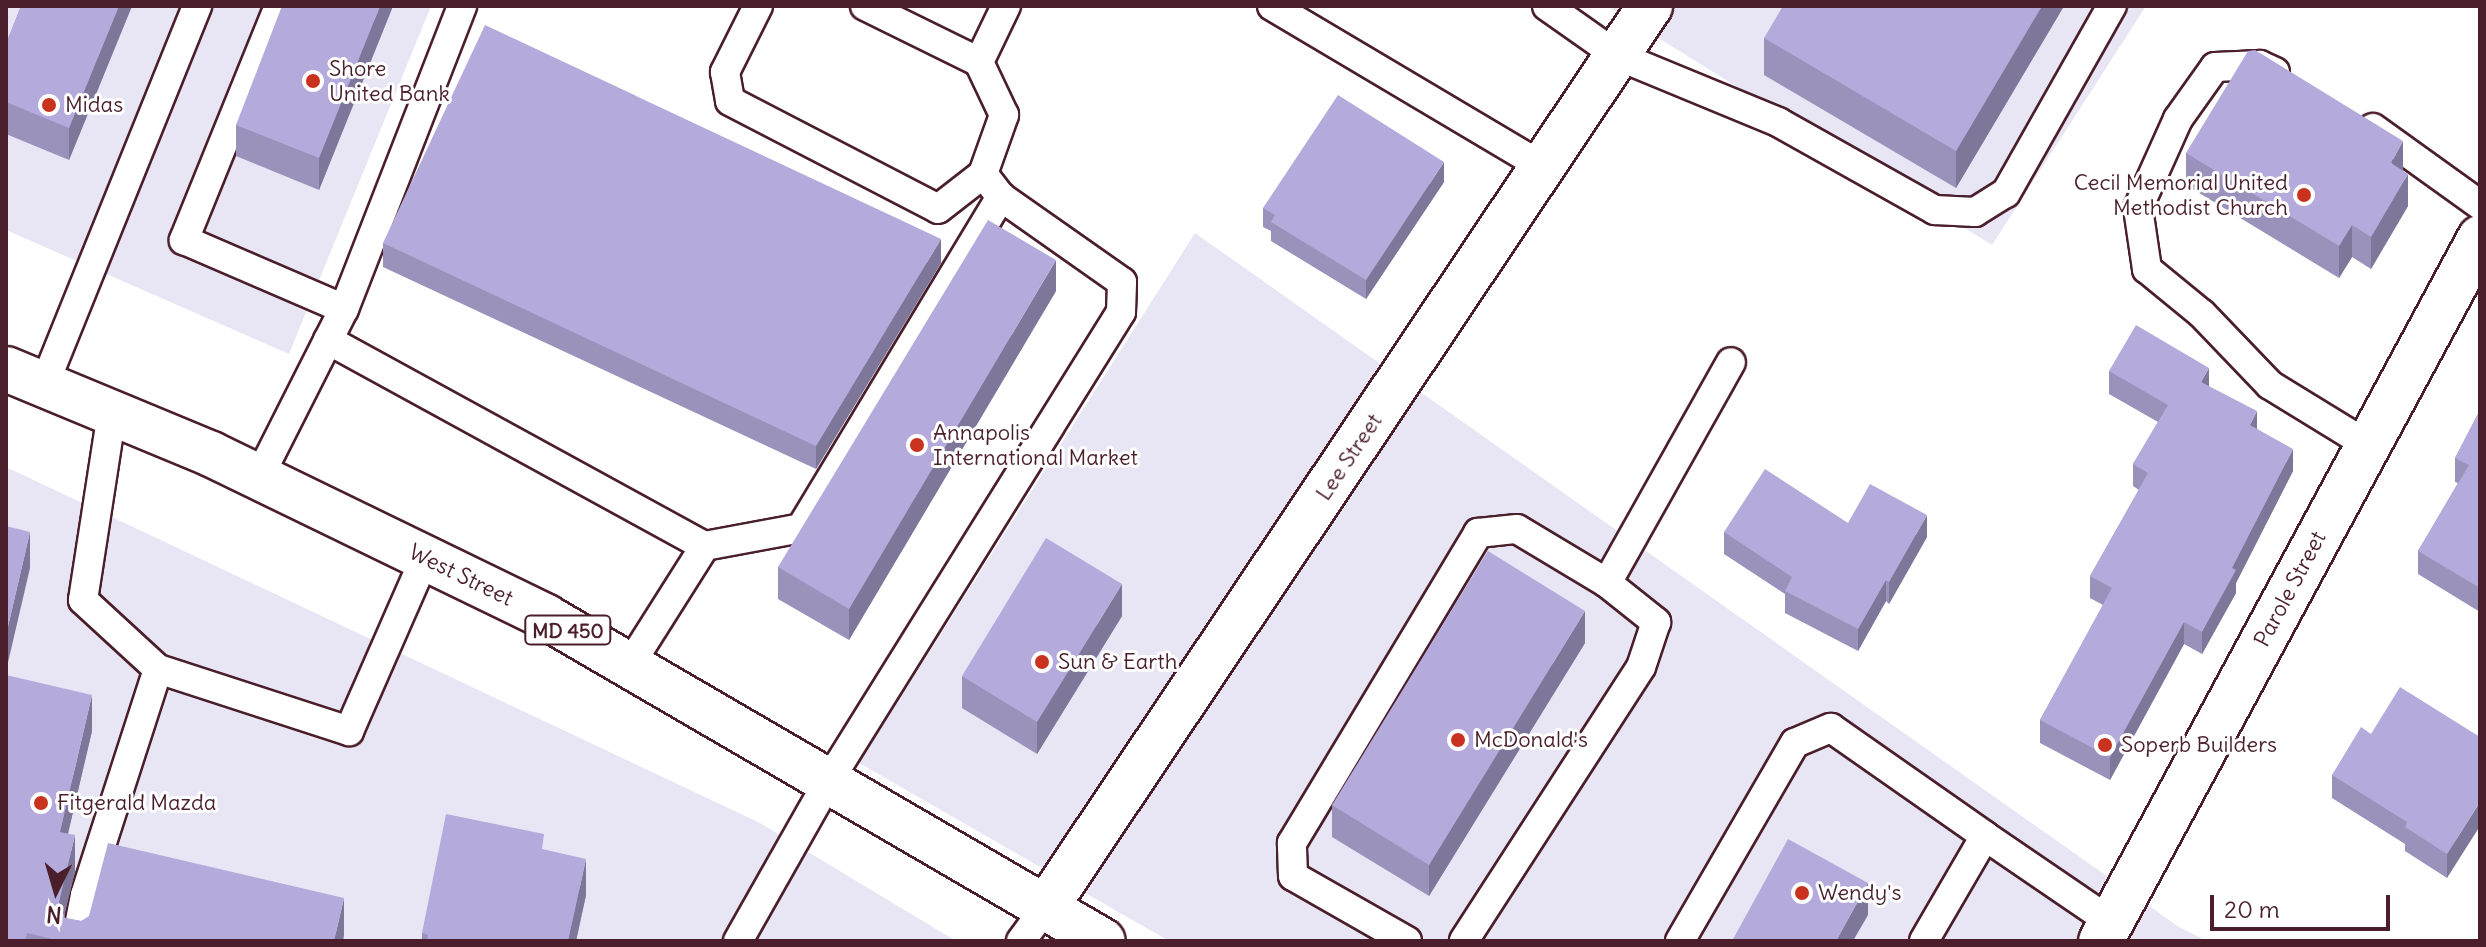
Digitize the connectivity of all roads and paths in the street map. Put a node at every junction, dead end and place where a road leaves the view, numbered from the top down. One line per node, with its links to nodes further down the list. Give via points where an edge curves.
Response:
1 (197, 6): 23 (lane)
2 (279, 6): 20 (lane, via 184,240)
3 (462, 6): 20 (lane)
4 (758, 6): 16 (lane, via 725,72 730,101 938,209)
5 (865, 6): 12 (lane)
6 (1006, 6): 12 (lane)
7 (1272, 6): 15 (lane)
8 (1547, 6): 11 (lane)
9 (1650, 6): 11 (street, Lee Street)
10 (2112, 6): 11 (lane, via 2006,193 1975,212 1935,210 1778,122)
11 (1618, 56): 15 (street, Lee Street)
12 (979, 62): 16 (lane, via 1004,115)
13 (2298, 83): 25 (lane, via 2260,65 2215,67 2178,119 2138,208 2147,269 2202,314 2270,385)
14 (2348, 110): 18 (lane)
15 (1543, 167): 34 (street, Lee Street)
16 (983, 174): 17 (lane)
17 (1001, 197): 27 (lane, via 801,528); 32 (lane, via 1122,282 1121,312)
18 (2480, 205)
19 (2480, 238): 25 (street, Parole Street)
20 (344, 309): 21 (lane)
21 (328, 340): 26 (lane); 27 (lane)
22 (1731, 362): 29 (lane)
23 (25, 377): 24 (street, West Street / MD 450)
24 (112, 413): 26 (street, West Street / MD 450); 31 (lane, via 83,600)
25 (2368, 445): 35 (street, Parole Street)
26 (259, 477): 28 (street, West Street / MD 450)
27 (705, 546): 30 (lane)
28 (425, 558): 30 (street, West Street / MD 450, via 546,617); 31 (lane, via 349,731)
29 (1607, 583): 39 (lane, via 1517,529 1478,533 1292,843 1293,876); 40 (lane, via 1656,622 1641,667)
30 (629, 666): 32 (street, West Street / MD 450)
31 (158, 669): 36 (lane, via 85,895)
32 (828, 782): 34 (street, West Street / MD 450); 37 (lane)
33 (1985, 836): 35 (lane); 41 (lane, via 1831,728 1795,743); 42 (lane)
34 (1034, 924): 38 (street, West Street / MD 450)
35 (2106, 932)
36 (76, 941)
37 (738, 941)
38 (1103, 941)
39 (1407, 941)
40 (1464, 941)
41 (1680, 941)
42 (1924, 941)

